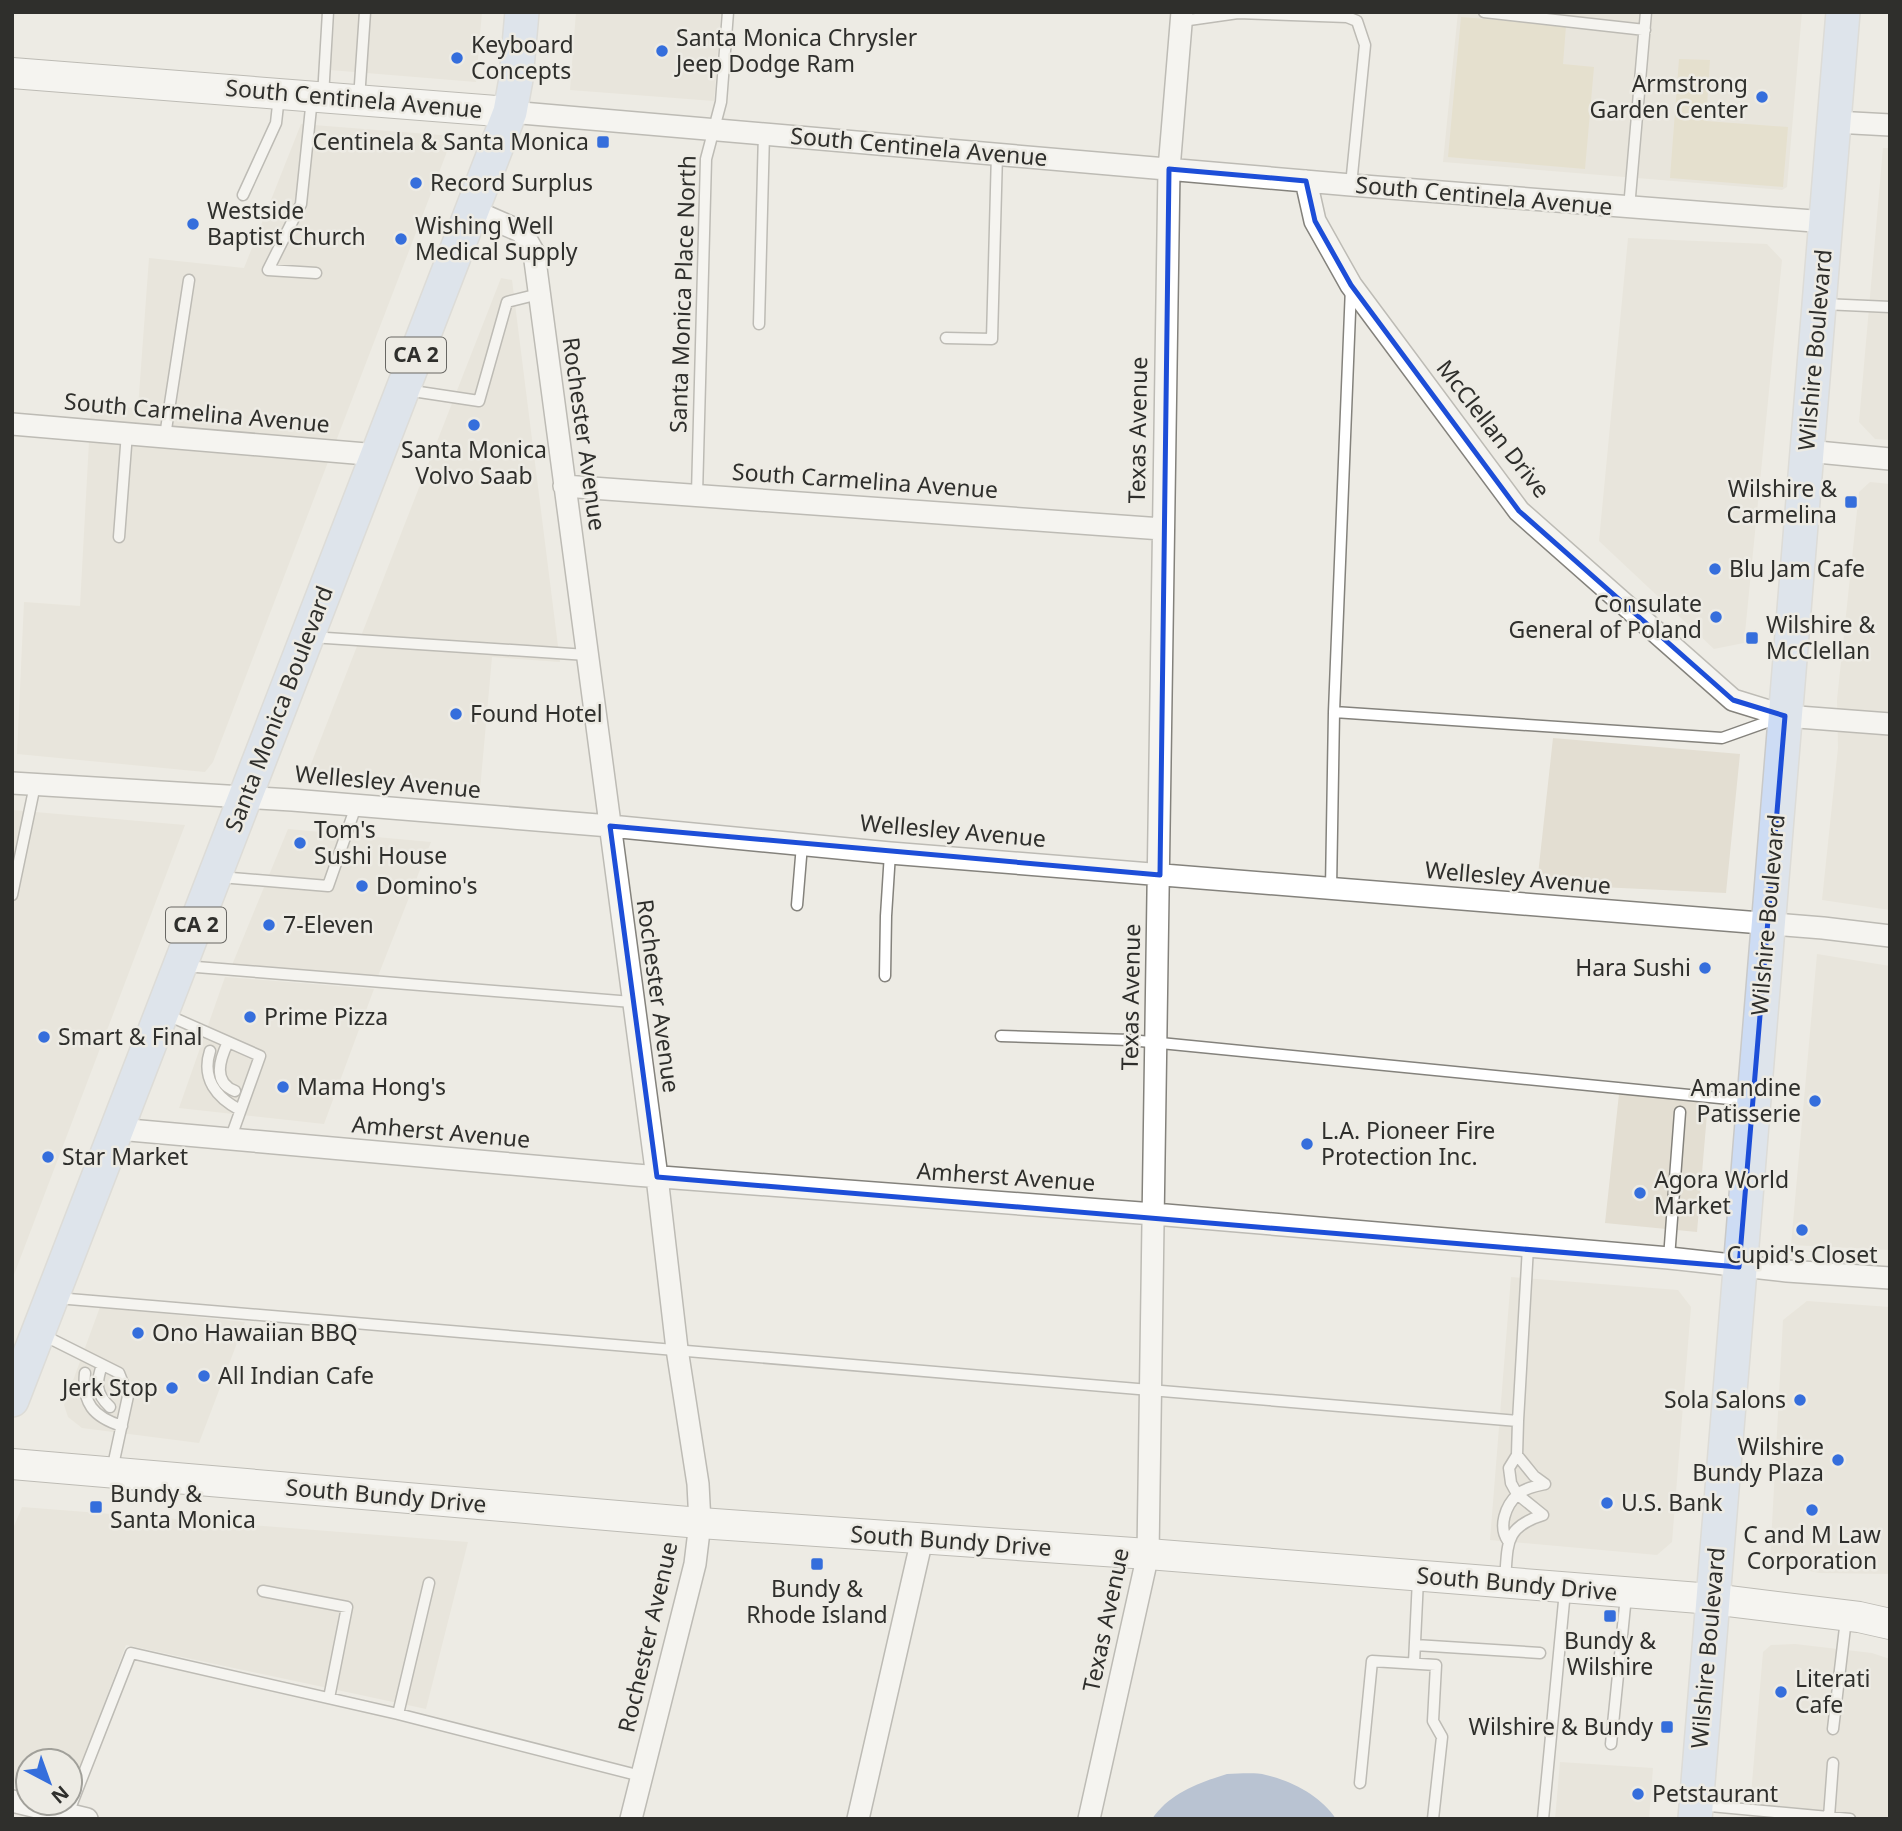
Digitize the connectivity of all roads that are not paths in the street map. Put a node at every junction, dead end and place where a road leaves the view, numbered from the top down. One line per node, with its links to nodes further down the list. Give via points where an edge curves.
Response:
1 (328, 12): 12 (lane)
2 (365, 12): 13 (lane)
3 (522, 12): 14 (main road, Santa Monica Boulevard)
4 (728, 12): 17 (lane, Santa Monica Place North)
5 (1483, 12): 9 (lane)
6 (1646, 12): 9 (lane)
7 (1843, 12): 15 (main road, Wilshire Boulevard)
8 (1182, 17): 20 (street, Texas Avenue); 22 (lane, via 1238,13 1357,21 1365,45)
9 (1645, 30): 24 (lane)
10 (12, 73): 11 (main road, South Centinela Avenue)
11 (279, 93): 12 (main road, South Centinela Avenue); 23 (lane, via 275,123)
12 (318, 95): 13 (main road, South Centinela Avenue); 27 (lane, via 301,204 268,270)
13 (359, 99): 14 (main road, South Centinela Avenue)
14 (510, 112): 17 (street, South Centinela Avenue); 25 (main road, Santa Monica Boulevard / CA 2)
15 (1835, 122): 16 (street); 26 (main road, Wilshire Boulevard)
16 (1890, 125)
17 (715, 128): 18 (street, South Centinela Avenue); 43 (lane, Santa Monica Place North, via 706,159)
18 (764, 133): 19 (street, South Centinela Avenue); 33 (lane)
19 (997, 153): 20 (street, South Centinela Avenue); 34 (lane, via 992,339)
20 (1169, 169): 21 (street, South Centinela Avenue); 44 (street, Texas Avenue)
21 (1306, 181): 22 (street, South Centinela Avenue); 29 (street, McClellan Drive, via 1315,221)
22 (1351, 185): 24 (street, South Centinela Avenue)
23 (243, 195)
24 (1629, 208): 26 (street, South Centinela Avenue)
25 (472, 209): 30 (street, Rochester Avenue, via 522,232 534,253); 35 (main road, Santa Monica Boulevard / CA 2)
26 (1826, 222): 31 (main road, Wilshire Boulevard)
27 (316, 274)
28 (188, 279): 38 (lane)
29 (1351, 285): 48 (lane); 49 (street, McClellan Drive, via 1520,511 1733,700)
30 (539, 294): 35 (lane, via 507,302 479,401); 42 (street, Rochester Avenue)
31 (1819, 304): 32 (lane); 39 (main road, Wilshire Boulevard)
32 (1890, 307)
33 (759, 324)
34 (946, 338)
35 (403, 389): 40 (main road, Santa Monica Boulevard / CA 2)
36 (12, 424): 37 (street, South Carmelina Avenue)
37 (127, 433): 38 (street, South Carmelina Avenue); 45 (lane)
38 (165, 436): 40 (street, South Carmelina Avenue)
39 (1807, 451): 41 (street); 49 (main road, Wilshire Boulevard)
40 (378, 455): 46 (main road, Santa Monica Boulevard / CA 2)
41 (1890, 459)
42 (564, 486): 43 (street, South Carmelina Avenue); 47 (street, Rochester Avenue)
43 (697, 495): 44 (street, South Carmelina Avenue)
44 (1162, 529): 59 (street, Texas Avenue)
45 (118, 537)
46 (307, 636): 47 (lane); 53 (main road, Santa Monica Boulevard / CA 2)
47 (587, 655): 55 (street, Rochester Avenue)
48 (1334, 712): 49 (lane, via 1722,738); 61 (lane)
49 (1785, 716): 50 (street, McClellan Drive); 64 (main road, Wilshire Boulevard)
50 (1890, 724)
51 (12, 783): 52 (street, Wellesley Avenue)
52 (35, 785): 53 (street, Wellesley Avenue); 57 (lane)
53 (246, 797): 54 (street, Wellesley Avenue); 60 (main road, Santa Monica Boulevard / CA 2)
54 (356, 806): 55 (street, Wellesley Avenue); 60 (lane, via 328,886)
55 (610, 826): 56 (street, Wellesley Avenue); 68 (street, Rochester Avenue)
56 (802, 845): 58 (street, Wellesley Avenue); 63 (lane)
57 (17, 849): 62 (lane)
58 (890, 853): 59 (street, Wellesley Avenue); 67 (lane)
59 (1160, 875): 61 (street, Wellesley Avenue); 72 (street, Texas Avenue)
60 (215, 876): 66 (main road, Santa Monica Boulevard / CA 2)
61 (1331, 889): 64 (street, Wellesley Avenue)
62 (12, 895)
63 (797, 905)
64 (1767, 924): 65 (street, Wellesley Avenue); 75 (main road, Wilshire Boulevard)
65 (1890, 936)
66 (180, 966): 68 (lane); 69 (main road, Santa Monica Boulevard / CA 2)
67 (885, 976)
68 (632, 1002): 80 (street, Rochester Avenue)
69 (162, 1013): 71 (lane); 78 (main road, Santa Monica Boulevard / CA 2)
70 (1001, 1035): 72 (lane)
71 (228, 1042): 74 (lane, via 219,1068 225,1083); 76 (lane, via 260,1056)
72 (1156, 1044): 75 (lane); 81 (street, Texas Avenue)
73 (209, 1051): 76 (lane, via 209,1082 220,1097)
74 (235, 1091)
75 (1753, 1101): 84 (main road, Wilshire Boulevard)
76 (240, 1110): 79 (lane)
77 (1680, 1112): 83 (lane)
78 (118, 1129): 79 (street, Amherst Avenue); 86 (main road, Santa Monica Boulevard / CA 2)
79 (230, 1140): 80 (street, Amherst Avenue)
80 (657, 1177): 81 (street, Amherst Avenue); 88 (street, Rochester Avenue)
81 (1154, 1214): 82 (street, Amherst Avenue); 91 (street, Texas Avenue)
82 (1528, 1247): 83 (street, Amherst Avenue); 94 (lane)
83 (1670, 1258): 84 (street, Amherst Avenue)
84 (1739, 1267): 85 (street, Amherst Avenue); 110 (main road, Wilshire Boulevard)
85 (1890, 1278)
86 (51, 1297): 87 (main road, Santa Monica Boulevard / CA 2); 88 (lane)
87 (38, 1332): 89 (lane); 92 (main road, Santa Monica Boulevard / CA 2)
88 (677, 1349): 91 (lane); 100 (street, Rochester Avenue)
89 (102, 1365): 93 (lane, via 96,1382); 95 (lane, via 119,1373 128,1396)
90 (85, 1373): 95 (lane, via 83,1390 88,1403 105,1421)
91 (1150, 1388): 94 (lane); 103 (street, Texas Avenue)
92 (12, 1400)
93 (110, 1407)
94 (1518, 1421): 96 (lane)
95 (122, 1426): 98 (lane)
96 (1517, 1455): 99 (lane, via 1509,1468); 99 (lane, via 1545,1484)
97 (12, 1464): 98 (main road, South Bundy Drive)
98 (112, 1473): 100 (main road, South Bundy Drive)
99 (1517, 1494): 102 (lane, via 1504,1514 1502,1533); 102 (lane, via 1543,1515 1525,1520)
100 (700, 1523): 101 (main road, South Bundy Drive); 121 (street, Rochester Avenue, via 695,1564)
101 (922, 1539): 103 (main road, South Bundy Drive); 127 (street)
102 (1508, 1541): 106 (lane)
103 (1148, 1554): 104 (main road, South Bundy Drive); 128 (street, Texas Avenue)
104 (1418, 1576): 106 (main road, South Bundy Drive); 113 (lane)
105 (429, 1583): 117 (lane)
106 (1504, 1584): 107 (main road, South Bundy Drive)
107 (1565, 1588): 109 (main road, South Bundy Drive); 130 (lane)
108 (263, 1591): 116 (lane, via 347,1607)
109 (1627, 1593): 110 (main road, South Bundy Drive); 119 (lane)
110 (1712, 1600): 111 (main road, South Bundy Drive); 124 (main road, Wilshire Boulevard)
111 (1846, 1616): 112 (main road, South Bundy Drive); 118 (lane)
112 (1890, 1624)
113 (1415, 1645): 114 (lane); 115 (lane)
114 (1540, 1653)
115 (1414, 1663): 122 (lane, via 1372,1661); 129 (lane, via 1436,1665 1433,1721 1442,1737)
116 (330, 1698): 117 (lane); 123 (lane, via 131,1653)
117 (398, 1714): 121 (lane)
118 (1833, 1729)
119 (1611, 1744)
120 (1833, 1763): 125 (lane)
121 (641, 1776): 126 (street, Rochester Avenue)
122 (1360, 1783)
123 (84, 1788)
124 (1695, 1812): 125 (lane)
125 (1829, 1817): 131 (lane)
126 (631, 1819)
127 (858, 1819)
128 (1089, 1819)
129 (1433, 1819)
130 (1543, 1819)
131 (1850, 1819)

